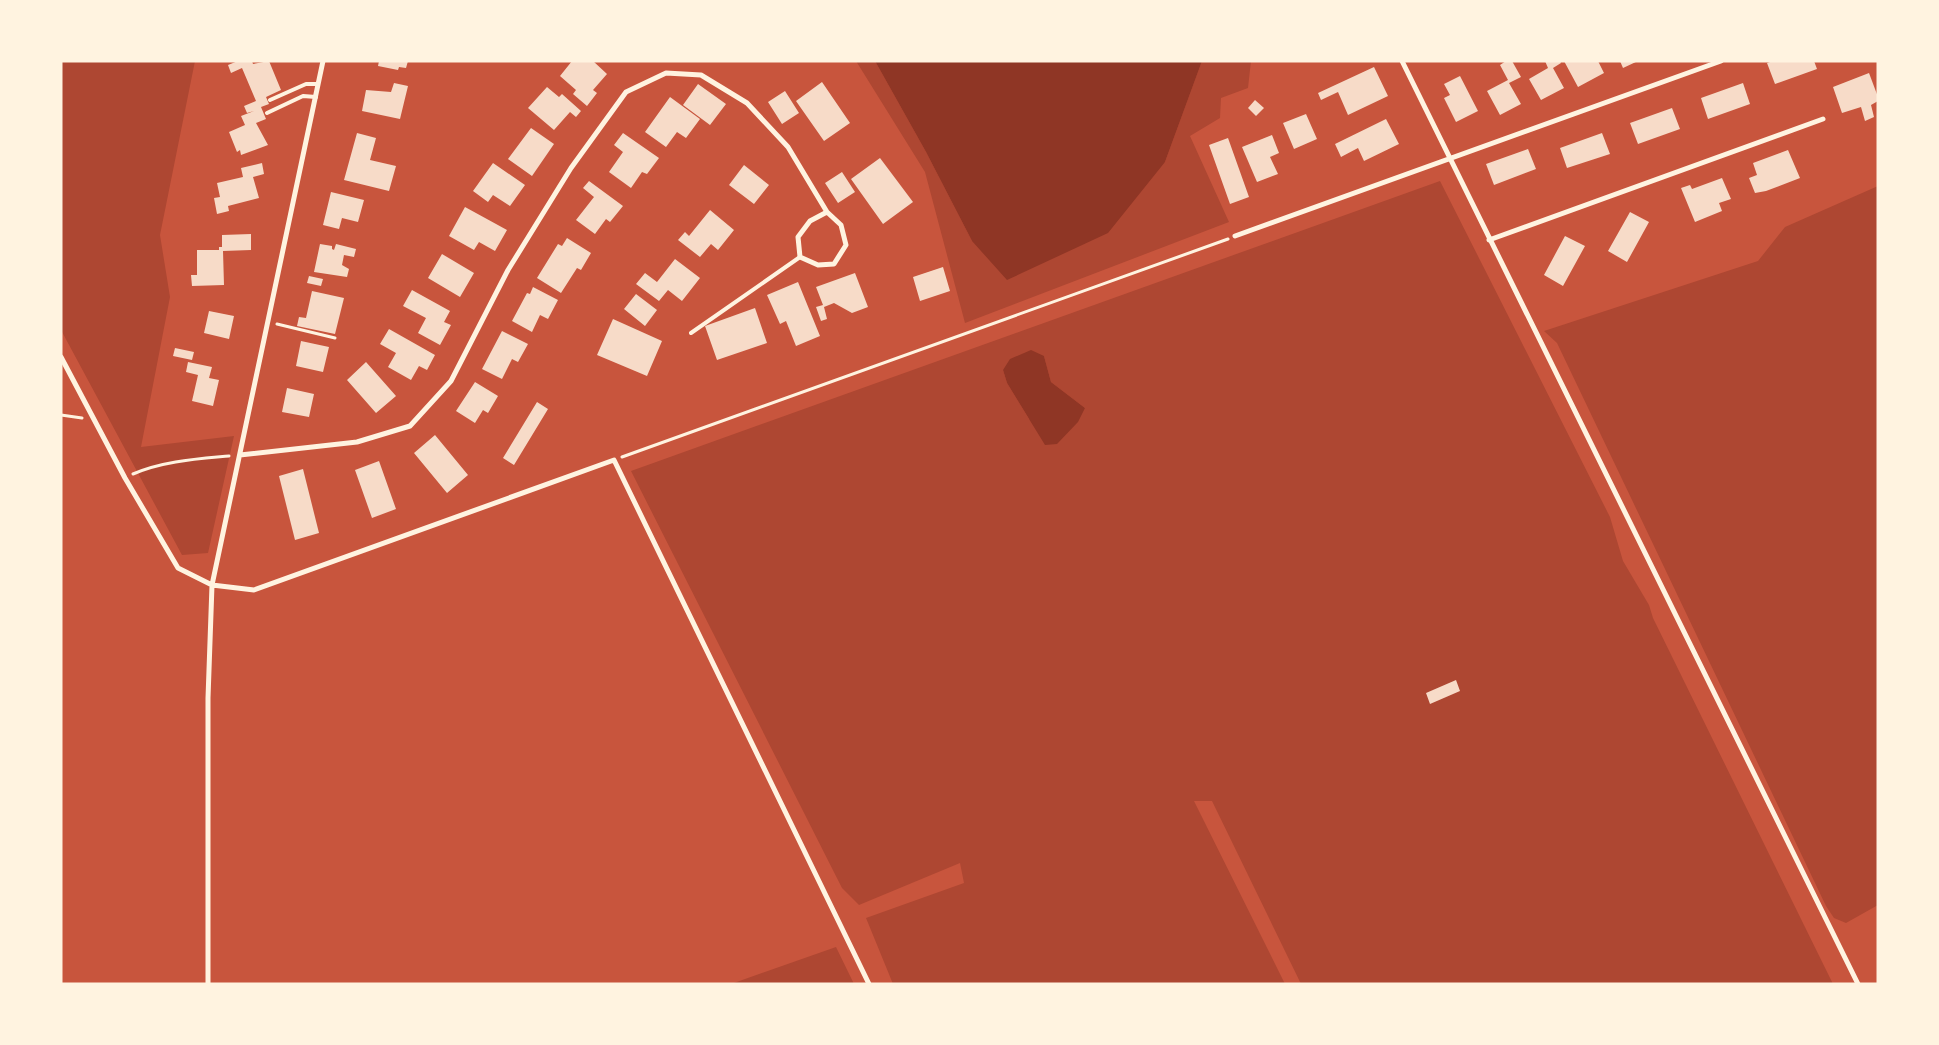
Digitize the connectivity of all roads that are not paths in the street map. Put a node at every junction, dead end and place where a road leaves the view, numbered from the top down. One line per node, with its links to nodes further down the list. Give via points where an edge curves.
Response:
1 (323, 61): 4 (street)
2 (1402, 61): 9 (street)
3 (1721, 61): 9 (street)
4 (318, 84): 5 (street); 6 (lane, via 306,84)
5 (316, 97): 7 (lane, via 303,96); 16 (street)
6 (270, 100)
7 (267, 113)
8 (1824, 119): 12 (street)
9 (1449, 159): 11 (street); 12 (street)
10 (827, 212): 13 (street, via 810,221 798,237); 13 (street, via 841,226 846,245 834,264 818,265); 16 (street, via 788,148 747,103 701,75 666,73 626,92 572,168 508,270 451,381 410,426 357,442)
11 (1235, 236)
12 (1489, 240): 20 (street)
13 (800, 257): 14 (lane)
14 (691, 333)
15 (61, 357): 17 (street, via 178,568)
16 (240, 455): 17 (street)
17 (212, 585): 18 (street, via 208,698); 19 (street, via 254,590 614,460)
18 (208, 984)
19 (869, 984)
20 (1858, 984)

